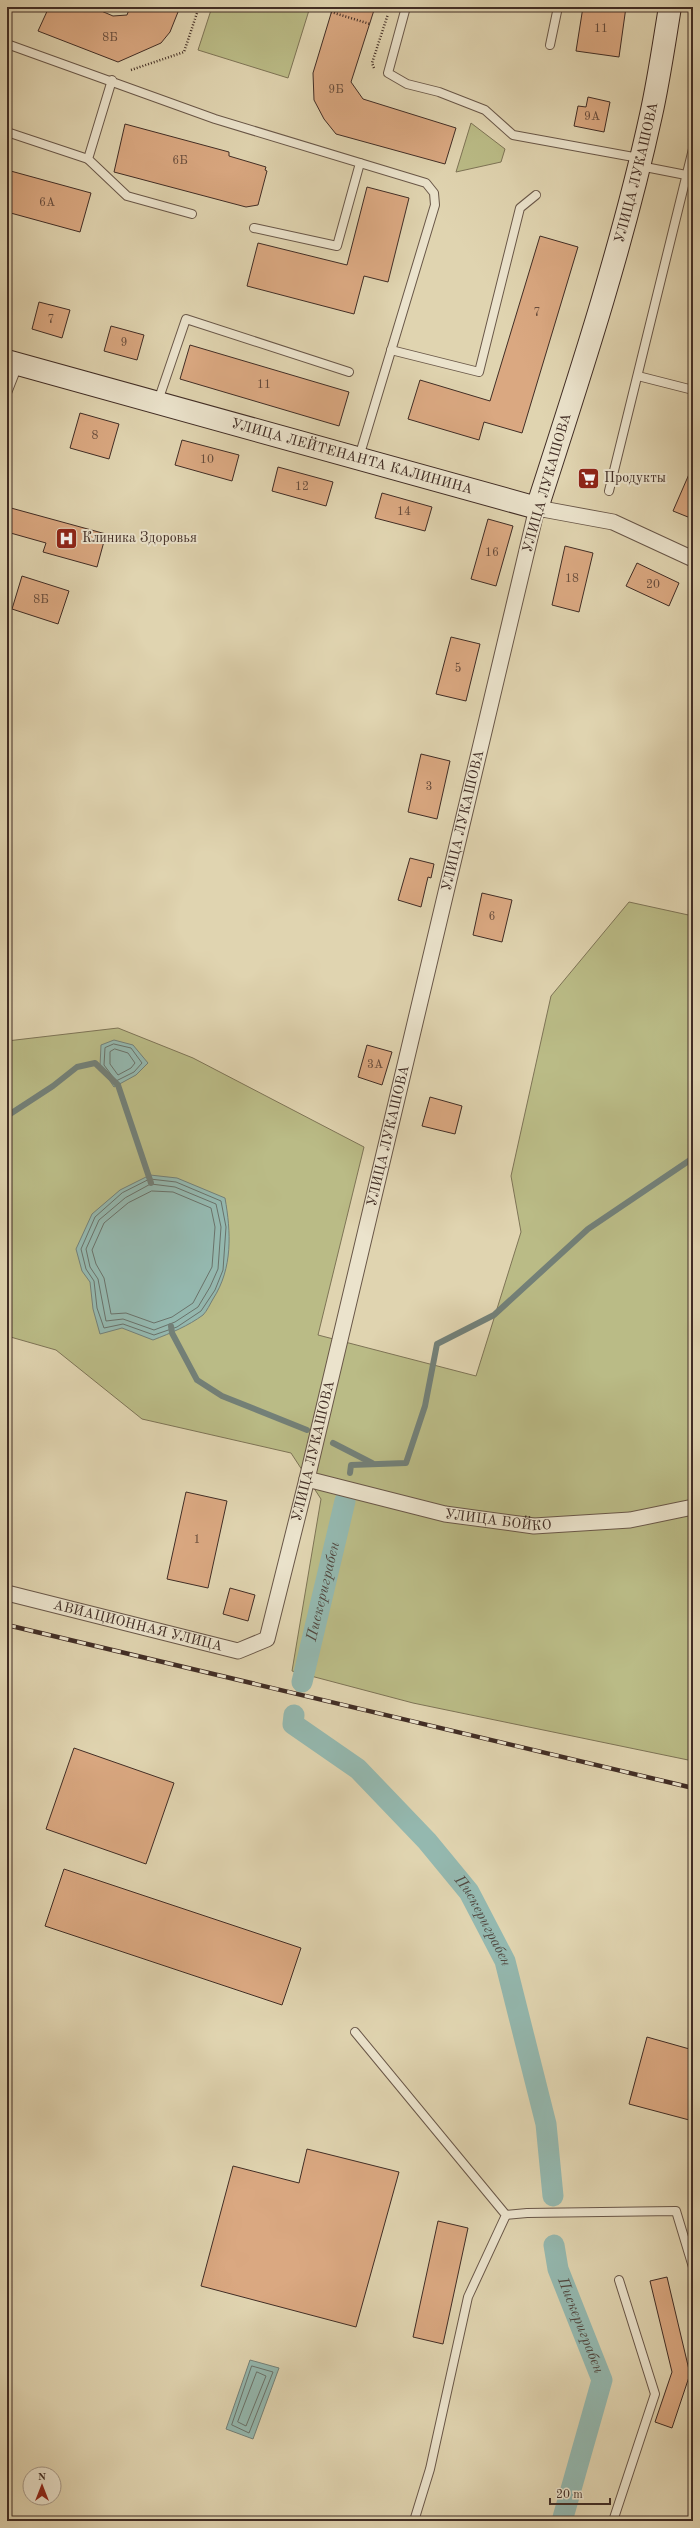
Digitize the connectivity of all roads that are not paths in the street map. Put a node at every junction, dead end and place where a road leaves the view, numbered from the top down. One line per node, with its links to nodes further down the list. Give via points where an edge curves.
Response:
1 (406, 7): 10 (lane, via 388,73 407,84 438,92 485,110 513,134)
2 (558, 7): 5 (lane)
3 (670, 7): 10 (main road, УЛИЦА ЛУКАШОВА, via 651,114)
4 (7, 44): 6 (lane)
5 (550, 45)
6 (112, 80): 9 (lane); 11 (lane, via 215,119)
7 (7, 132): 9 (lane)
8 (693, 149): 12 (lane)
9 (88, 159): 14 (lane, via 127,196)
10 (638, 162): 12 (lane); 25 (main road, УЛИЦА ЛУКАШОВА, via 623,230 592,340)
11 (360, 163): 15 (lane, via 337,246); 16 (lane, via 426,183 434,193 435,205)
12 (686, 176): 19 (lane)
13 (536, 195): 16 (lane, via 520,208 479,372)
14 (192, 214)
15 (254, 228)
16 (391, 350): 23 (lane)
17 (13, 362): 21 (lane); 22 (main road, УЛИЦА ЛЕЙТЕНАНТА КАЛИНИНА)
18 (349, 372): 22 (lane, via 186,319)
19 (638, 376): 20 (lane); 24 (lane)
20 (693, 390)
21 (7, 393)
22 (158, 402): 23 (main road, УЛИЦА ЛЕЙТЕНАНТА КАЛИНИНА)
23 (359, 458): 25 (main road, УЛИЦА ЛЕЙТЕНАНТА КАЛИНИНА)
24 (609, 491)
25 (537, 508): 26 (street, УЛИЦА ЛЕЙТЕНАНТА КАЛИНИНА, via 613,522); 27 (street, УЛИЦА ЛУКАШОВА)
26 (693, 559)
27 (307, 1479): 28 (street, УЛИЦА БОЙКО, via 445,1514 534,1526 630,1520); 30 (street, УЛИЦА ЛУКАШОВА)
28 (693, 1507)
29 (7, 1593): 30 (street, АВИАЦИОННАЯ УЛИЦА, via 238,1650)
30 (267, 1638)
31 (355, 2032): 32 (lane)
32 (506, 2215): 33 (lane, via 676,2211); 35 (lane, via 468,2298 430,2469)
33 (693, 2267)
34 (619, 2280): 36 (lane, via 655,2394)
35 (414, 2521)
36 (613, 2521)

